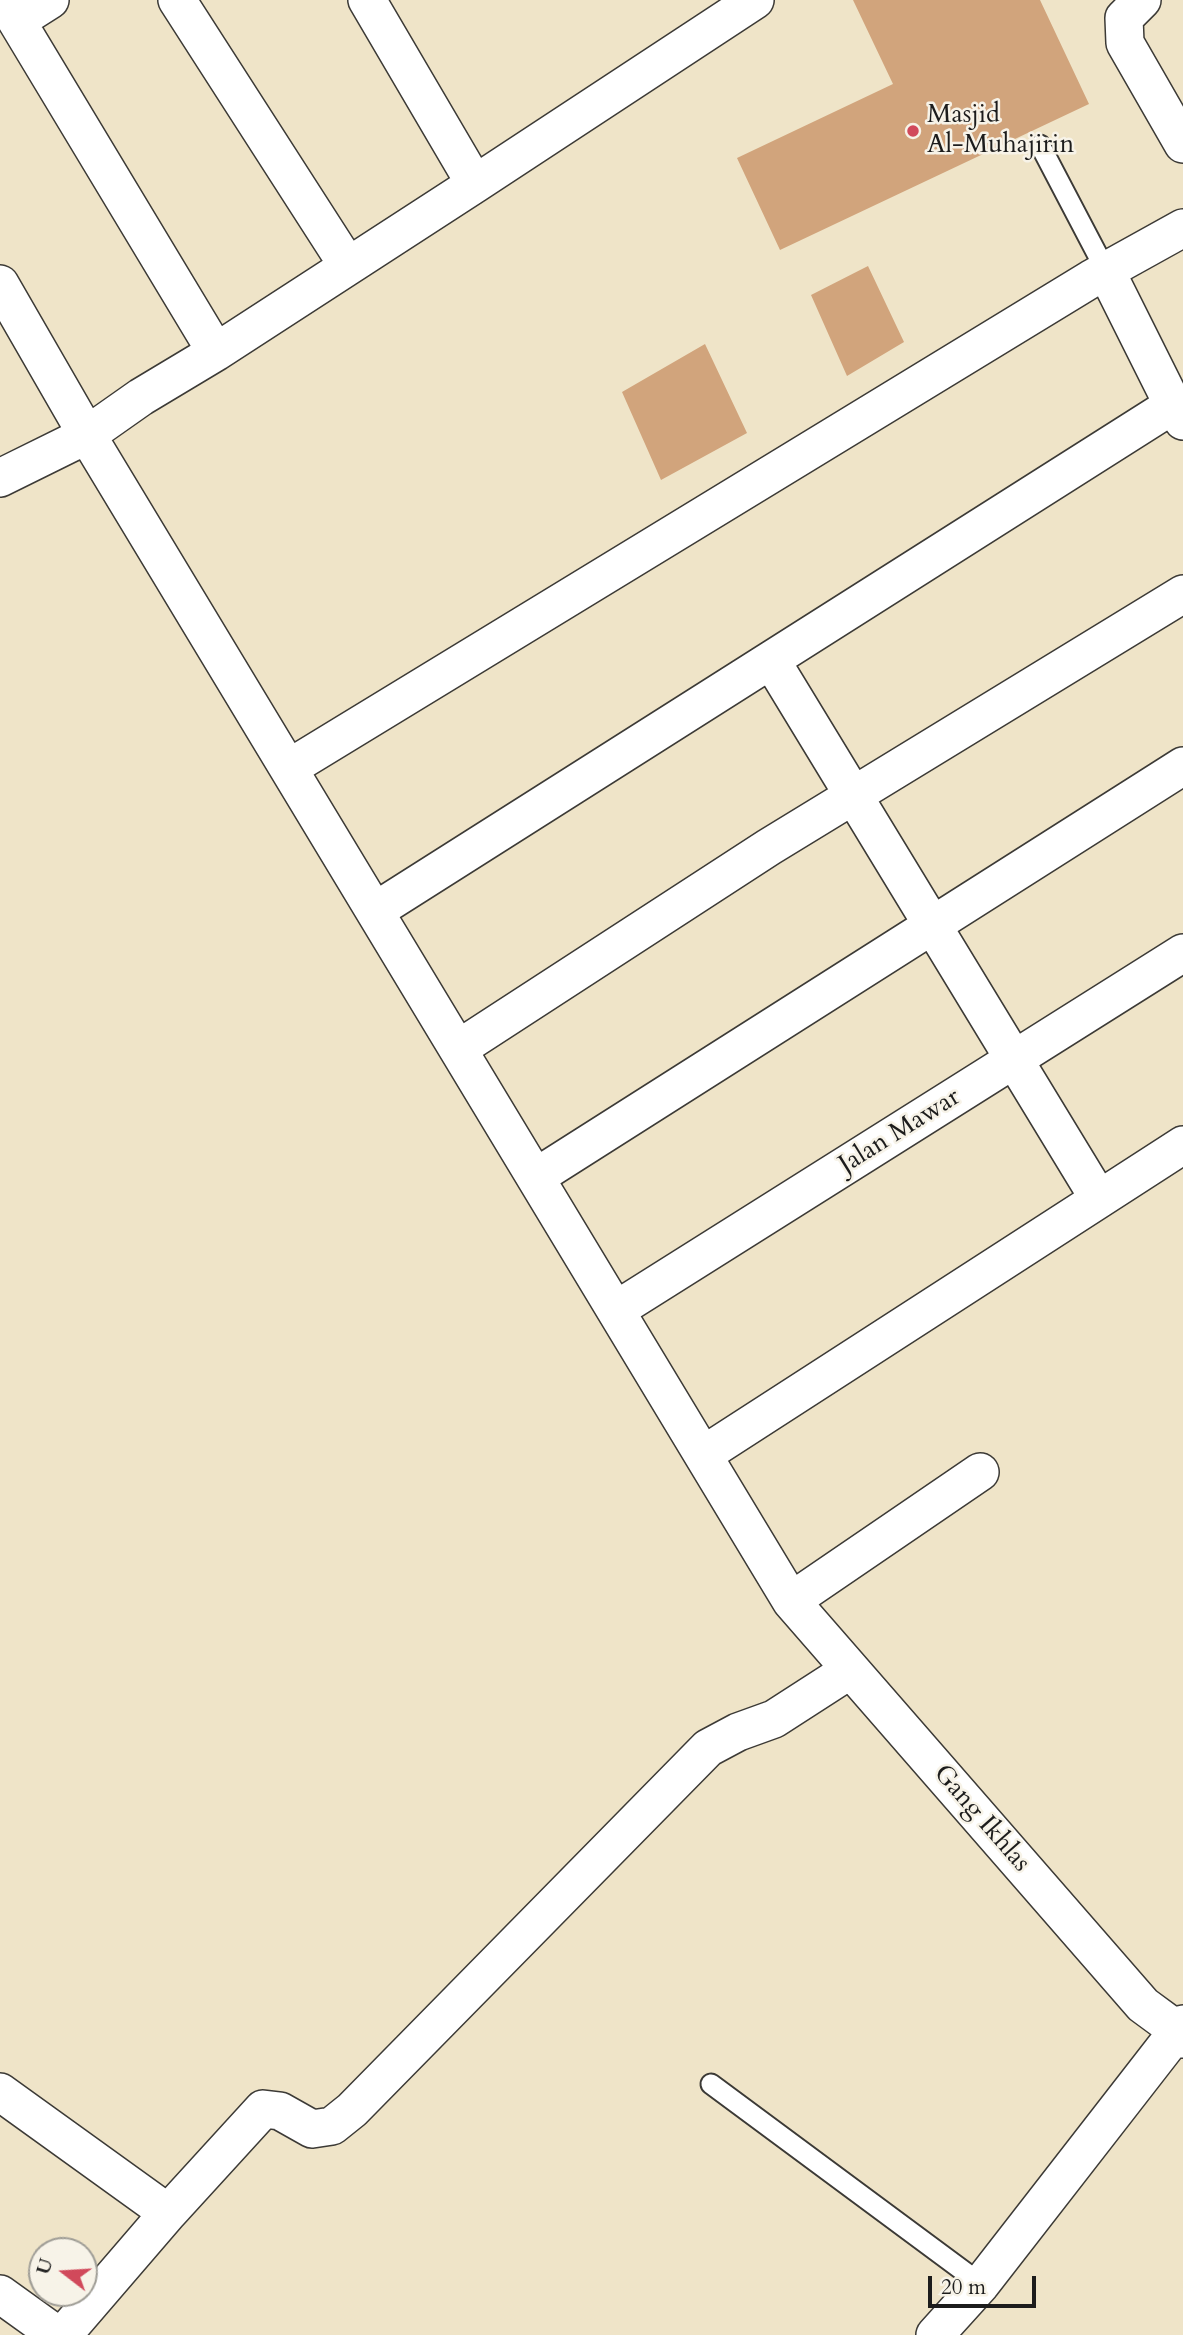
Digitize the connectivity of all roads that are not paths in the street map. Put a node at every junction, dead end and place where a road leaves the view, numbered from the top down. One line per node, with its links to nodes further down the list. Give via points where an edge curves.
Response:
1 (50, 0): 6 (street)
2 (177, 0): 11 (street)
3 (368, 0): 9 (street)
4 (755, 0): 9 (street)
5 (1142, 0): 7 (street, via 1124,18 1125,43)
6 (11, 11): 14 (street)
7 (1183, 144)
8 (1040, 145): 12 (lane)
9 (475, 184): 11 (street)
10 (1183, 228): 12 (street)
11 (348, 266): 14 (street)
12 (1105, 271): 15 (street); 21 (street)
13 (0, 284): 16 (street, Gang Ikhlas)
14 (216, 352): 16 (street)
15 (1178, 413): 19 (street)
16 (87, 435): 17 (street); 21 (street, Gang Ikhlas)
17 (0, 478)
18 (1183, 594): 22 (street)
19 (771, 660): 22 (street); 23 (street)
20 (1183, 766): 24 (street)
21 (289, 768): 23 (street, Gang Ikhlas)
22 (853, 796): 24 (street); 26 (street)
23 (375, 911): 26 (street, Gang Ikhlas)
24 (933, 925): 27 (street); 29 (street)
25 (1183, 953): 27 (street, Jalan Mawar)
26 (458, 1049): 29 (street, Gang Ikhlas)
27 (1015, 1060): 30 (street); 31 (street, Jalan Mawar)
28 (1183, 1146): 30 (street)
29 (536, 1177): 31 (street, Gang Ikhlas)
30 (1100, 1199): 32 (street)
31 (616, 1310): 32 (street, Gang Ikhlas)
32 (703, 1455): 34 (street, Gang Ikhlas)
33 (979, 1472): 34 (street)
34 (791, 1601): 35 (street, Gang Ikhlas)
35 (850, 1670): 36 (street, Gang Ikhlas, via 1143,2005); 39 (street, via 774,1719 708,1748 332,2126 312,2129 280,2111 263,2109)
36 (1181, 2031): 40 (street)
37 (711, 2084): 40 (lane)
38 (0, 2092): 39 (street)
39 (168, 2213): 43 (street)
40 (981, 2284): 44 (street)
41 (0, 2294): 42 (street)
42 (57, 2335)
43 (63, 2335)
44 (935, 2335)

